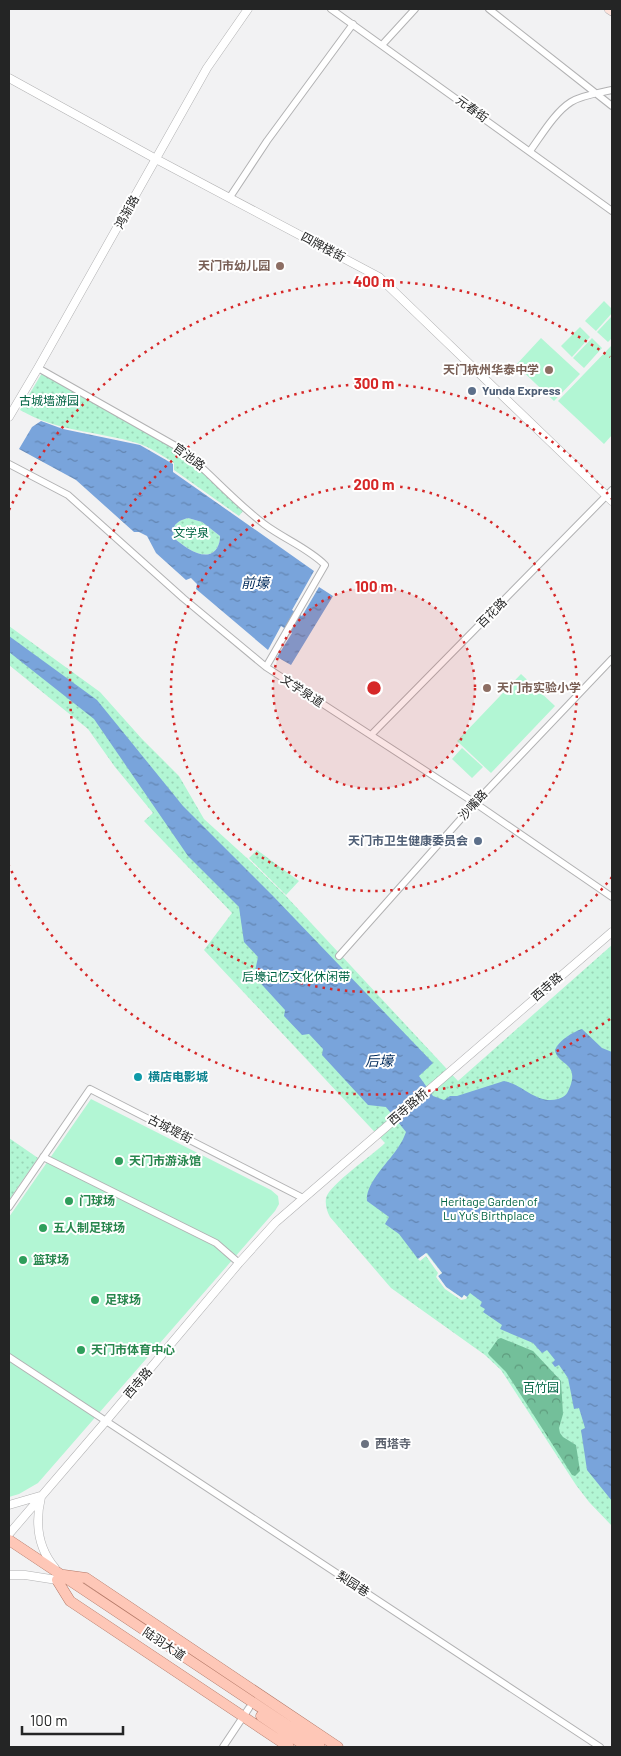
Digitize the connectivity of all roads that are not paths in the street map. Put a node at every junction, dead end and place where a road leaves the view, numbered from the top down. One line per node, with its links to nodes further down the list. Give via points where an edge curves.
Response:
1 (248, 9): 14 (street, 鸿渐路, via 212,61)
2 (331, 9): 7 (street, 元春街)
3 (415, 9): 8 (street)
4 (489, 9): 11 (street)
5 (609, 9): 6 (main road)
6 (612, 11)
7 (353, 24): 8 (street, 元春街); 15 (street)
8 (382, 45): 13 (street, 元春街)
9 (9, 78): 14 (street, 四牌楼街)
10 (612, 90): 11 (street)
11 (596, 93): 12 (street); 13 (street, via 570,103)
12 (612, 106)
13 (530, 151): 16 (street, 元春街)
14 (156, 159): 15 (street, 四牌楼街); 17 (street, 鸿渐路)
15 (230, 197): 20 (street, 四牌楼街, via 386,283)
16 (612, 211)
17 (38, 368): 18 (street, 鸿渐路); 22 (street, 官池路, via 181,449 263,523 326,565)
18 (9, 417)
19 (9, 464): 22 (street, 文学泉道, via 68,495 182,598)
20 (610, 496): 23 (street, 百花路)
21 (612, 659): 24 (street, 沙嘴路)
22 (266, 667): 23 (street, 文学泉道)
23 (371, 735): 24 (street, 文学泉道)
24 (475, 803): 25 (street, 文学泉道); 27 (street, 沙嘴路)
25 (612, 897)
26 (612, 932): 28 (street, 西寺路)
27 (339, 956)
28 (483, 1042): 30 (street, 西寺路桥)
29 (43, 1157): 31 (street, 古城堤街, via 90,1089); 32 (street); 33 (street, via 216,1243)
30 (334, 1172): 31 (street, 西寺路)
31 (303, 1198): 33 (street, 西寺路)
32 (9, 1207)
33 (239, 1263): 35 (street, 西寺路)
34 (9, 1357): 35 (street, 梨园巷)
35 (106, 1421): 36 (street, 西寺路); 49 (street, 梨园巷)
36 (42, 1495): 37 (street); 38 (street, 西寺路); 42 (street, via 38,1512 39,1539)
37 (9, 1505)
38 (9, 1534)
39 (9, 1540): 42 (main road, 陆羽大道)
40 (9, 1547): 42 (main road, 陆羽大道)
41 (9, 1575): 42 (street)
42 (59, 1577): 43 (main road, 陆羽大道); 47 (main road, 陆羽大道); 48 (main road, via 86,1578)
43 (246, 1712): 44 (street); 45 (main road); 46 (main road, 陆羽大道)
44 (222, 1747)
45 (289, 1747)
46 (307, 1747)
47 (320, 1747)
48 (338, 1747)
49 (600, 1747)

